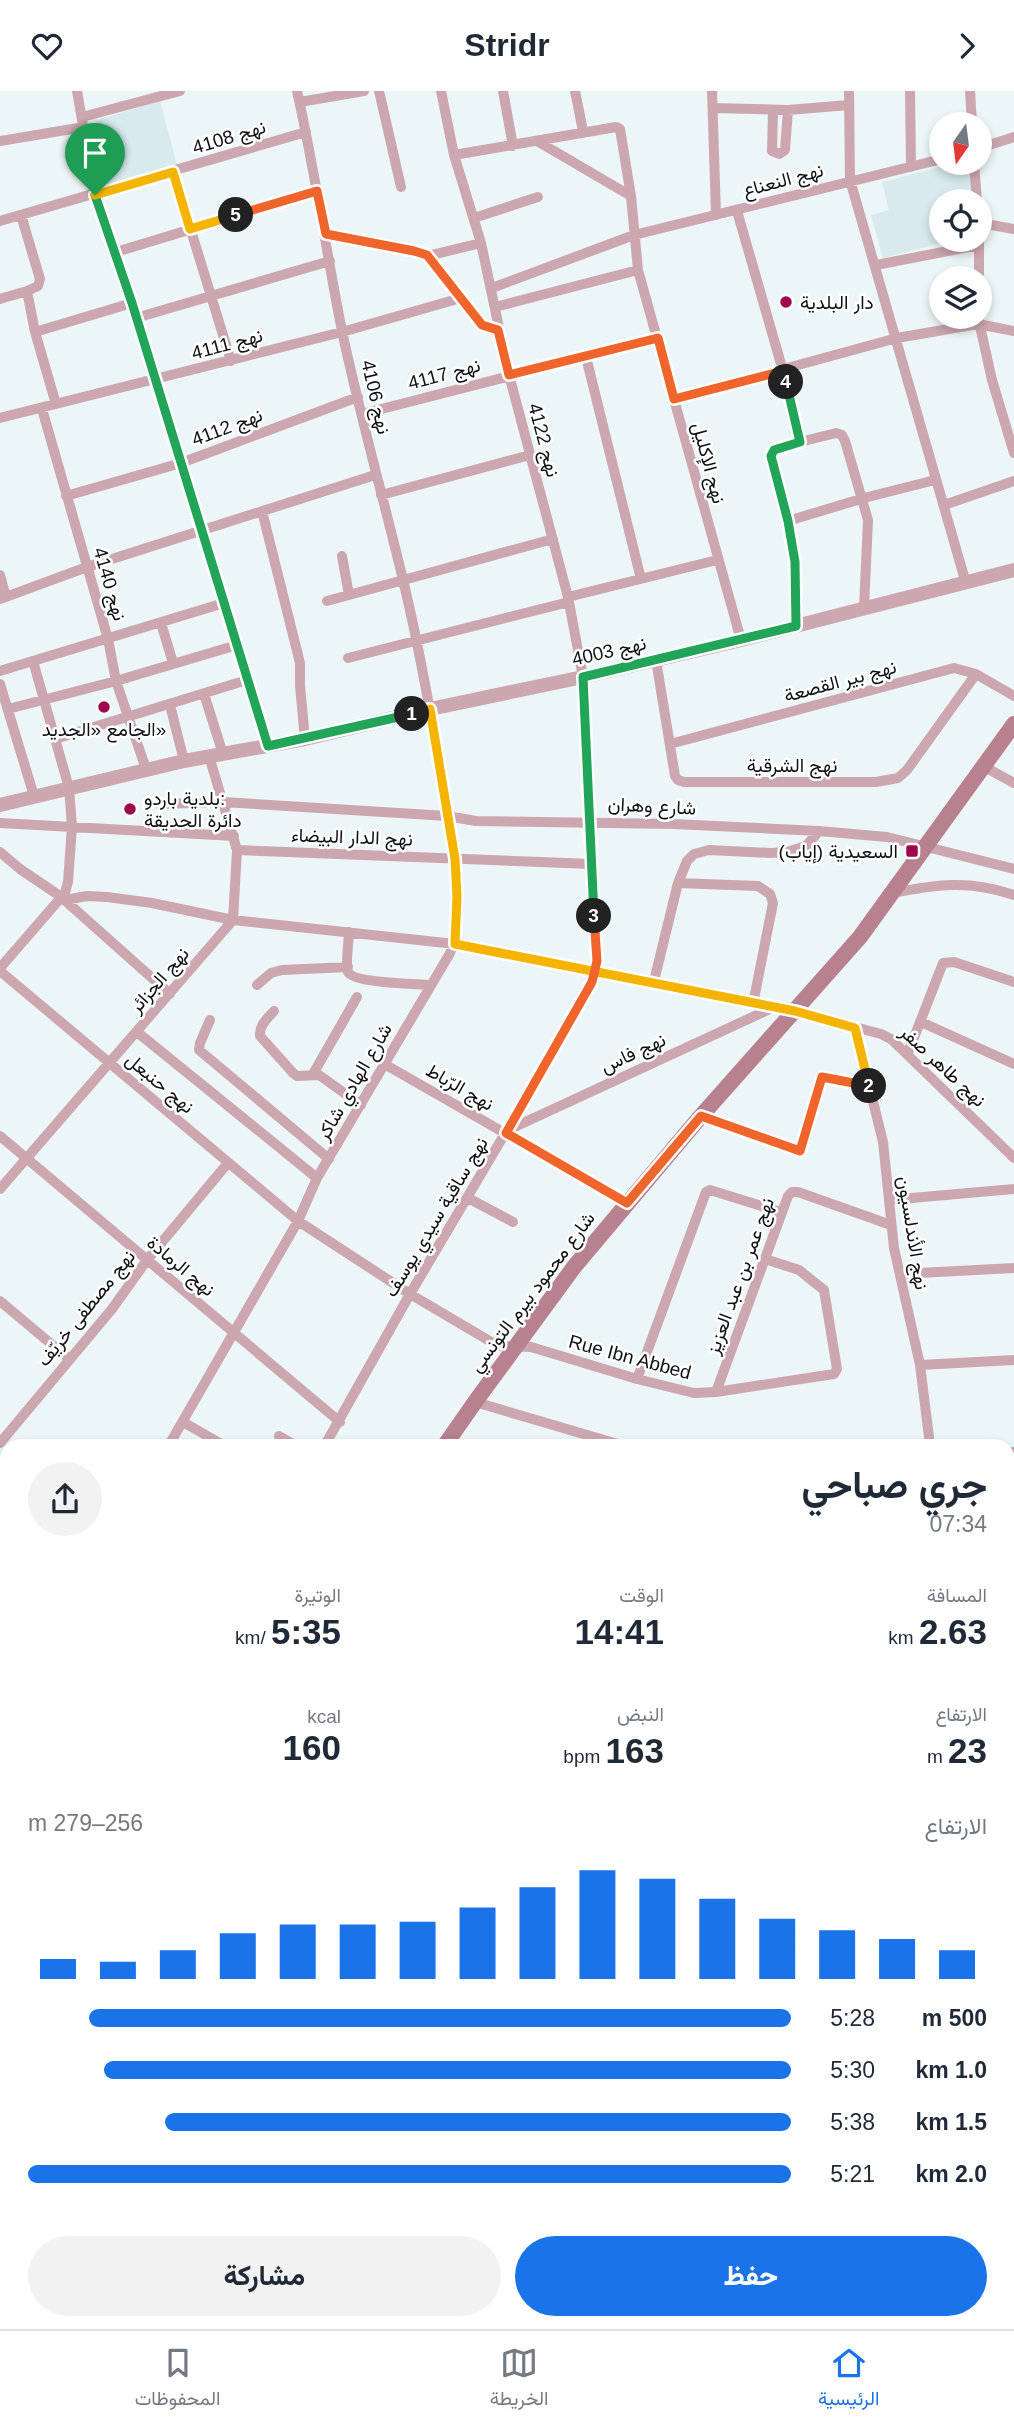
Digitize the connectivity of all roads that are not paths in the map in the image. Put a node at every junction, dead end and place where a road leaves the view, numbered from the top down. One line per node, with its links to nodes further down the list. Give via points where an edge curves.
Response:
1 (77, 91): 18 (street)
2 (180, 91): 18 (street)
3 (364, 91): 12 (street)
4 (379, 91): 32 (street)
5 (441, 91): 27 (street, نهج 4122)
6 (503, 91): 26 (street)
7 (575, 91): 20 (street)
8 (712, 91): 14 (street)
9 (849, 91): 13 (street)
10 (910, 91): 29 (street)
11 (970, 91): 17 (street)
12 (299, 97): 21 (street, نهج 4106)
13 (849, 105): 16 (street); 31 (street)
14 (713, 108): 15 (street); 39 (street)
15 (773, 110): 16 (street); 16 (street, via 772,151 779,154 785,150)
16 (788, 110)
17 (971, 112)
18 (83, 122): 23 (street); 34 (street)
19 (0, 127): 23 (street)
20 (583, 131): 24 (street); 35 (street, نهج الإكليل, via 620,129)
21 (306, 132): 30 (street, نهج 4108); 33 (street, نهج 4106)
22 (1014, 137): 25 (street)
23 (1, 141)
24 (537, 141): 26 (street); 35 (street)
25 (992, 144)
26 (513, 146): 27 (street)
27 (454, 155): 40 (street, نهج 4122)
28 (929, 162): 29 (street, نهج النعناع)
29 (911, 167): 31 (street, نهج النعناع)
30 (173, 172): 34 (street, نهج 4108); 43 (street)
31 (850, 180): 37 (street, نهج النعناع); 52 (street)
32 (401, 187)
33 (317, 191): 43 (street); 45 (street, نهج 4106)
34 (95, 195): 38 (street, نهج 4108); 48 (street)
35 (631, 196): 46 (street, نهج الإكليل)
36 (538, 197): 40 (street)
37 (737, 211): 39 (street, نهج النعناع); 73 (street)
38 (21, 215): 41 (street, نهج 4108); 55 (street, via 40,279 38,286)
39 (716, 215): 46 (street, نهج النعناع)
40 (474, 218): 47 (street, نهج 4122)
41 (0, 221)
42 (992, 225): 44 (street)
43 (190, 229): 48 (street); 56 (street)
44 (1014, 229)
45 (326, 234): 50 (street); 51 (street, نهج 4106)
46 (634, 236): 53 (street, نهج الإكليل); 54 (street, نهج النعناع)
47 (481, 243): 50 (street); 54 (street, نهج 4122)
48 (116, 252): 59 (street)
49 (934, 252): 52 (street)
50 (427, 255): 57 (street)
51 (330, 261): 56 (street); 68 (street, نهج 4106)
52 (876, 265): 70 (street)
53 (638, 270): 60 (street); 69 (street, نهج الإكليل)
54 (492, 288): 60 (street, نهج 4122)
55 (27, 291): 58 (street); 67 (street)
56 (211, 296): 61 (street); 72 (street)
57 (461, 298): 65 (street, via 482,325); 68 (street, نهج 4111)
58 (0, 299)
59 (132, 303): 61 (street); 67 (street)
60 (495, 307): 65 (street, نهج 4122)
61 (136, 319): 75 (street)
62 (992, 324): 66 (street)
63 (938, 329): 70 (street)
64 (980, 329): 83 (street)
65 (498, 330): 74 (street, نهج 4122)
66 (1014, 331)
67 (36, 332): 78 (street)
68 (342, 332): 72 (street, نهج 4111); 76 (street, نهج 4106)
69 (658, 338): 71 (street, نهج 4117); 77 (street, نهج الإكليل)
70 (897, 338): 73 (street); 87 (street)
71 (586, 357): 74 (street, نهج 4117); 102 (street)
72 (230, 361): 75 (street, نهج 4111)
73 (783, 371): 77 (street); 82 (street)
74 (509, 375): 80 (street, نهج 4117); 84 (street, نهج 4122)
75 (155, 381): 78 (street, نهج 4111); 85 (street)
76 (358, 397): 80 (street, نهج 4106); 85 (street, نهج 4112)
77 (674, 399): 98 (street, نهج الإكليل)
78 (56, 404): 79 (street, نهج 4111)
79 (42, 409): 81 (street, نهج 4111); 90 (street, نهج 4140)
80 (362, 414): 86 (street, نهج 4106)
81 (0, 418)
82 (800, 442): 91 (street, via 842,435); 94 (street, via 774,450 771,456)
83 (1014, 453)
84 (530, 455): 89 (street); 96 (street, نهج 4122)
85 (181, 463): 90 (street, نهج 4112); 95 (street)
86 (375, 475): 89 (street, نهج 4106); 93 (street)
87 (935, 479): 91 (street); 92 (street)
88 (1014, 481): 92 (street)
89 (381, 495): 104 (street, نهج 4106)
90 (66, 496): 99 (street, نهج 4140)
91 (864, 498): 94 (street); 110 (street, via 868,520)
92 (944, 505): 103 (street)
93 (262, 511): 95 (street); 136 (street, via 300,663)
94 (788, 521): 112 (street)
95 (203, 531): 99 (street); 109 (street)
96 (552, 540): 104 (street); 107 (street, نهج 4122)
97 (342, 556): 105 (street)
98 (717, 561): 102 (street); 115 (street, نهج الإكليل)
99 (87, 567): 106 (street); 113 (street, نهج 4140)
100 (1014, 569): 103 (street, نهج 4003)
101 (0, 576): 106 (street)
102 (641, 579): 107 (street)
103 (965, 580): 110 (street, نهج 4003)
104 (403, 581): 105 (street); 114 (street, نهج 4106)
105 (349, 595): 108 (street)
106 (3, 598)
107 (568, 599): 114 (street); 123 (street, نهج 4122)
108 (327, 601)
109 (224, 603): 111 (street); 116 (street)
110 (864, 608): 112 (street, نهج 4003)
111 (161, 623): 113 (street); 120 (street)
112 (796, 626): 115 (street, نهج 4003)
113 (108, 639): 119 (street); 125 (street, نهج 4140)
114 (416, 639): 117 (street); 132 (street, نهج 4106)
115 (741, 640): 118 (street, نهج 4003)
116 (237, 645): 120 (street); 124 (street)
117 (348, 658)
118 (656, 660): 123 (street, نهج 4003); 137 (street, نهج الشرقية)
119 (33, 661): 121 (street); 129 (street)
120 (173, 663): 125 (street)
121 (0, 671)
122 (976, 674): 128 (street, نهج بير القصعة); 137 (street, نهج بير القصعة, via 954,668); 137 (street, نهج الشرقية, via 907,770 890,781 684,782 675,776)
123 (583, 677): 132 (street, نهج 4003); 150 (street, نهج 4122)
124 (247, 680): 127 (street); 138 (street)
125 (116, 681): 129 (street); 133 (street, نهج 4140)
126 (0, 684): 131 (street)
127 (204, 694): 130 (street); 139 (street)
128 (1014, 696)
129 (44, 701): 131 (street); 135 (street)
130 (170, 705): 133 (street); 140 (street)
131 (8, 709): 145 (street)
132 (430, 709): 136 (street, نهج 4003); 149 (street, شارع الهادي شاكر)
133 (130, 717): 135 (street); 142 (street, نهج 4140)
134 (1014, 724): 141 (main road, شارع محمود بيرم التونسي)
135 (55, 739): 144 (street)
136 (305, 739): 138 (street, نهج 4003)
137 (670, 744)
138 (268, 746): 139 (street, نهج 4003)
139 (216, 755): 140 (street, نهج 4003); 146 (street)
140 (184, 761): 142 (street, نهج 4003)
141 (983, 766): 143 (street); 155 (main road, شارع محمود بيرم التونسي)
142 (146, 769): 144 (street, نهج 4003)
143 (1014, 783)
144 (69, 787): 145 (street, نهج 4003); 152 (street)
145 (34, 796): 148 (street, نهج 4003)
146 (223, 802): 147 (street, شارع وهران); 149 (street, شارع وهران); 154 (street)
147 (159, 804)
148 (0, 805)
149 (447, 816): 150 (street, شارع وهران, via 501,822); 158 (street, شارع الهادي شاكر)
150 (590, 821): 153 (street, شارع وهران); 159 (street, نهج 4122)
151 (0, 823): 152 (street)
152 (72, 826): 154 (street); 164 (street, via 68,882)
153 (819, 831): 155 (street, شارع وهران, via 894,837); 161 (street, via 806,846 787,852 694,854)
154 (234, 836): 156 (street)
155 (925, 846): 160 (street, شارع وهران); 162 (main road, شارع محمود بيرم التونسي)
156 (237, 850): 158 (street, نهج الدار البيضاء); 165 (street)
157 (0, 852): 164 (street)
158 (455, 859): 159 (street, نهج الدار البيضاء); 167 (street, شارع الهادي شاكر)
159 (591, 864): 170 (street, نهج 4122)
160 (1014, 869)
161 (678, 883): 171 (street); 177 (street, via 758,886 770,894 773,902)
162 (893, 893): 163 (street, via 953,884 990,887); 180 (main road, شارع محمود بيرم التونسي)
163 (1014, 895)
164 (62, 898): 165 (street, نهج طاهر صفر, via 107,897); 169 (street); 175 (street)
165 (233, 920): 166 (street, نهج طاهر صفر); 175 (street, نهج الجزائر)
166 (349, 932): 167 (street, نهج طاهر صفر); 168 (street)
167 (455, 944): 170 (street, نهج طاهر صفر); 174 (street, شارع الهادي شاكر)
168 (348, 967): 173 (street, via 282,970); 174 (street, via 348,973 358,979)
169 (0, 969): 186 (street, نهج حنبعل)
170 (596, 970): 171 (street, نهج طاهر صفر); 193 (street, نهج ساقية سيدي يوسف)
171 (654, 981): 177 (street, نهج طاهر صفر)
172 (1014, 982): 182 (street, via 954,962 943,963)
173 (257, 985)
174 (431, 985): 188 (street, شارع الهادي شاكر)
175 (170, 994): 184 (street, نهج الجزائر)
176 (357, 997): 189 (street)
177 (752, 1004): 178 (street, نهج طاهر صفر)
178 (774, 1008): 180 (street, نهج طاهر صفر); 193 (street, نهج فاس)
179 (274, 1011): 189 (street, via 260,1029 263,1040 293,1073)
180 (795, 1011): 183 (street, نهج طاهر صفر); 192 (main road, شارع محمود بيرم التونسي)
181 (210, 1020): 197 (street, via 199,1050)
182 (922, 1022): 185 (street); 187 (street)
183 (855, 1028): 185 (street, نهج طاهر صفر, via 886,1036); 190 (street, نهج الأندلسيون)
184 (137, 1031): 186 (street, نهج الجزائر); 199 (street)
185 (908, 1053): 196 (street, نهج طاهر صفر)
186 (109, 1063): 195 (street, نهج الجزائر); 198 (street, نهج حنبعل)
187 (1014, 1064)
188 (386, 1065): 191 (street, شارع الهادي شاكر); 193 (street, نهج الرّباط)
189 (313, 1074): 191 (street)
190 (869, 1086): 192 (street, via 822,1077 800,1151); 203 (street, نهج الأندلسيون, via 883,1142)
191 (361, 1105): 197 (street, شارع الهادي شاكر)
192 (701, 1116): 204 (main road, شارع محمود بيرم التونسي)
193 (507, 1132): 202 (street, نهج ساقية سيدي يوسف); 204 (street, نهج الرّباط)
194 (0, 1136): 195 (street, نهج الرمادة)
195 (26, 1157): 200 (street, نهج الجزائر); 210 (street, نهج الرمادة)
196 (1014, 1158)
197 (329, 1159): 199 (street, شارع الهادي شاكر)
198 (227, 1164): 206 (street, نهج حنبعل); 210 (street, نهج مصطفى خريّف)
199 (317, 1178): 206 (street, شارع الهادي شاكر)
200 (0, 1189)
201 (1014, 1189): 203 (street)
202 (468, 1198): 207 (street); 213 (street, نهج ساقية سيدي يوسف)
203 (889, 1200): 208 (street, نهج الأندلسيون)
204 (627, 1203): 216 (main road, شارع محمود بيرم التونسي)
205 (781, 1212): 208 (street, نهج عمر بن عبد العزيز, via 788,1196 798,1192); 209 (street, نهج عمر بن عبد العزيز); 220 (street, via 706,1192)
206 (298, 1221): 213 (street, Rue Ibn Abbed); 215 (street, شارع الهادي شاكر)
207 (513, 1222)
208 (891, 1224): 212 (street, نهج الأندلسيون)
209 (765, 1259): 221 (street, نهج عمر بن عبد العزيز); 221 (street, Rue Ibn Abbed, via 799,1270 824,1290 836,1372)
210 (148, 1260): 215 (street, نهج الرمادة); 217 (street, نهج مصطفى خريّف)
211 (1014, 1268): 212 (street)
212 (900, 1274): 219 (street, نهج الأندلسيون)
213 (410, 1294): 216 (street, Rue Ibn Abbed, via 493,1343); 224 (street, نهج ساقية سيدي يوسف)
214 (0, 1301): 217 (street)
215 (233, 1333): 223 (street, شارع الهادي شاكر); 224 (street, نهج الرمادة)
216 (516, 1346): 220 (street, Rue Ibn Abbed); 222 (main road, شارع محمود بيرم التونسي)
217 (68, 1359): 226 (street, نهج مصطفى خريّف)
218 (1014, 1360): 219 (street)
219 (920, 1364): 233 (street, نهج الأندلسيون)
220 (637, 1379): 221 (street, Rue Ibn Abbed, via 694,1393)
221 (716, 1392)
222 (475, 1402): 231 (main road, شارع محمود بيرم التونسي); 232 (street)
223 (183, 1422): 227 (street, شارع الهادي شاكر); 228 (street)
224 (340, 1422): 230 (street, نهج ساقية سيدي يوسف)
225 (279, 1436): 229 (street)
226 (3, 1439)
227 (173, 1439)
228 (213, 1439)
229 (284, 1439)
230 (330, 1439)
231 (449, 1439)
232 (601, 1439)
233 (929, 1439)

